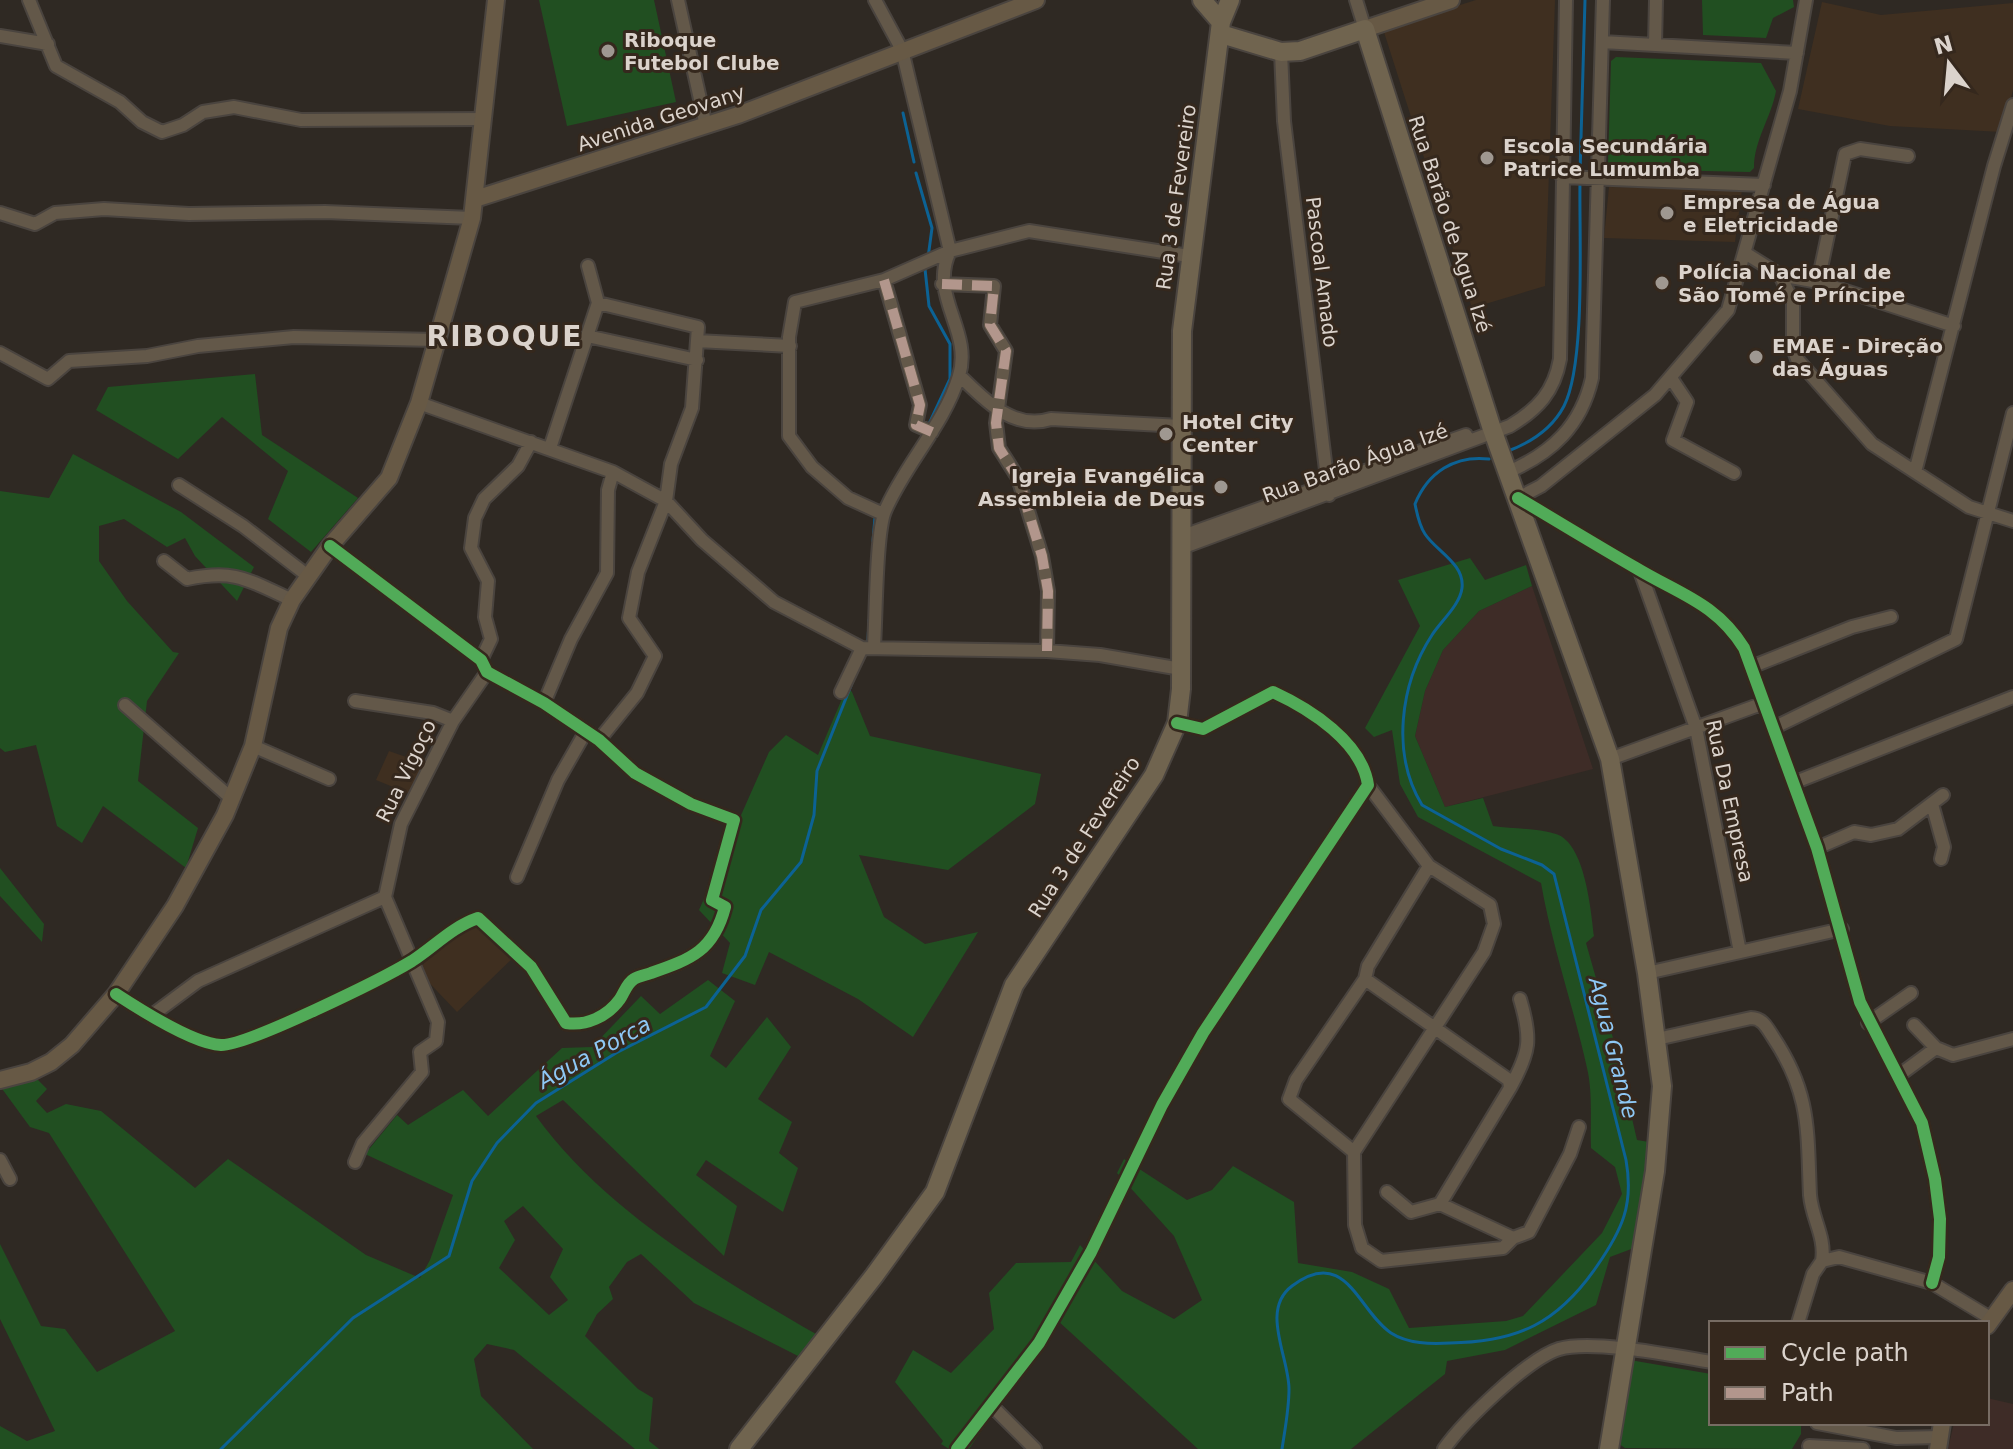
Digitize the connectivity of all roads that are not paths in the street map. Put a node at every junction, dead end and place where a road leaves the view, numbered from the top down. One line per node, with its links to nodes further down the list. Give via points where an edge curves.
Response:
1 (29, 0): 18 (street)
2 (496, 0): 24 (main road)
3 (678, 0): 25 (street)
4 (875, 0): 20 (street)
5 (1036, 0): 20 (main road, Avenida Geovany)
6 (1202, 0): 14 (main road)
7 (1230, 0): 14 (main road, Rua 3 de Fevereiro)
8 (1356, 0): 15 (street)
9 (1449, 0): 15 (main road)
10 (1566, 0): 27 (street)
11 (1603, 0): 17 (street)
12 (1656, 0): 19 (street)
13 (1806, 0): 22 (street)
14 (1221, 28): 21 (main road); 35 (main road, Rua 3 de Fevereiro)
15 (1365, 29): 21 (main road, via 1300,51); 55 (main road, Rua Barão de Agua Izé)
16 (0, 36): 18 (street)
17 (1602, 42): 19 (street); 28 (street)
18 (48, 44): 24 (street, via 56,66 162,132 215,108 234,107 301,120)
19 (1655, 45): 22 (street)
20 (902, 50): 25 (main road, Avenida Geovany); 33 (street)
21 (1281, 52): 64 (street, Pascoal Amado, via 1284,121)
22 (1797, 53): 29 (street)
23 (2013, 105): 42 (street)
24 (484, 119): 30 (main road)
25 (706, 126): 30 (main road, Avenida Geovany)
26 (1908, 156): 39 (street, via 1860,149 1845,154)
27 (1566, 177): 28 (street); 55 (street, Rua Barão Água Izé, via 1560,359 1553,386 1538,407 1510,426)
28 (1592, 178): 29 (street); 60 (street, via 1595,345 1589,391 1563,438 1540,457)
29 (1764, 185): 34 (street)
30 (475, 199): 32 (main road)
31 (0, 213): 32 (street, via 35,224 55,213 104,209)
32 (472, 218): 44 (main road)
33 (950, 251): 35 (street, via 1029,231); 38 (street); 40 (street)
34 (1745, 253): 37 (street); 50 (street, via 1728,310)
35 (1189, 256): 54 (main road, Rua 3 de Fevereiro)
36 (588, 266): 41 (street)
37 (1780, 275): 39 (street); 61 (street, via 1793,302 1797,359 1872,444)
38 (884, 280): 46 (street, via 795,302); 56 (street, via 920,405 916,425)
39 (1818, 282): 42 (street)
40 (942, 284): 49 (street, via 959,329); 52 (street, via 994,286 990,325 1006,351)
41 (598, 303): 43 (street); 45 (street, via 698,327)
42 (1954, 326): 61 (street)
43 (587, 336): 48 (street); 58 (street)
44 (437, 340): 47 (street, via 294,337 198,346 147,356 69,361 48,379); 51 (main road)
45 (697, 341): 46 (street); 48 (street)
46 (790, 346): 67 (street, via 789,436 812,467 848,498)
47 (0, 353)
48 (697, 360): 66 (street, via 692,408 671,464)
49 (959, 375): 52 (street); 56 (street)
50 (1671, 378): 62 (street, via 1687,402 1673,440); 65 (street, via 1541,486)
51 (419, 403): 57 (street); 71 (main road, via 389,478)
52 (999, 413): 54 (street, via 1039,422); 78 (street, via 999,448 1018,478 1042,556 1048,591)
53 (2013, 413): 68 (street)
54 (1181, 426): 70 (main road, Rua 3 de Fevereiro)
55 (1492, 429): 60 (main road, Rua Barão de Agua Izé); 64 (street, Rua Barão Água Izé)
56 (932, 432): 67 (street)
57 (531, 442): 58 (street); 79 (street, via 523,459 484,499 475,518 471,548 489,589 485,617 491,639)
58 (550, 448): 59 (street)
59 (613, 472): 66 (street); 85 (street, via 607,573)
60 (1508, 472): 65 (main road, Rua Barão de Agua Izé)
61 (1915, 472): 68 (street)
62 (1734, 473)
63 (179, 485): 74 (street)
64 (1329, 489): 70 (street, Rua Barão Água Izé)
65 (1518, 498): 73 (street); 95 (main road, Rua Barão de Agua Izé)
66 (666, 501): 77 (street, via 774,602); 93 (street, via 638,572 629,618 655,656 637,693)
67 (883, 514): 77 (street)
68 (1988, 515): 69 (street); 91 (street, via 1956,639)
69 (2013, 521)
70 (1182, 542): 81 (main road, Rua 3 de Fevereiro)
71 (330, 546): 74 (main road); 79 (street)
72 (164, 561): 75 (street, via 187,579 220,572)
73 (1640, 571): 80 (street, via 1706,605 1729,624); 90 (street, Rua Da Empresa)
74 (308, 576): 75 (main road)
75 (292, 600): 94 (main road, via 279,628)
76 (1891, 617): 80 (street)
77 (868, 647): 78 (street); 82 (street)
78 (1047, 651): 81 (street)
79 (484, 666): 85 (street); 88 (street, Rua Vigoço)
80 (1751, 667): 86 (street)
81 (1181, 669): 89 (main road, Rua 3 de Fevereiro)
82 (841, 692)
83 (2013, 697): 97 (street)
84 (355, 701): 88 (street)
85 (544, 703): 92 (street)
86 (1764, 703): 90 (street); 91 (street)
87 (125, 705): 100 (street)
88 (453, 721): 106 (street, Rua Vigoço, via 396,837)
89 (1177, 723): 98 (street, via 1203,729 1273,692 1293,701 1357,752); 146 (main road, Rua 3 de Fevereiro, via 1154,775 1014,985 935,1192)
90 (1696, 728): 95 (street); 108 (street, Rua Da Empresa)
91 (1773, 728): 97 (street)
92 (586, 731): 93 (street); 105 (street, via 558,780)
93 (599, 740): 109 (street, via 635,773 734,820 712,900 725,907 712,943 634,978 619,1002 582,1025 566,1023 531,967 478,918 457,926)
94 (253, 746): 96 (street); 100 (main road)
95 (1610, 759): 110 (main road, Rua Barão de Agua Izé)
96 (329, 779)
97 (1793, 783): 102 (street)
98 (1368, 785): 104 (street); 141 (street, via 1203,1033 1039,1343)
99 (1943, 795): 101 (street)
100 (232, 799): 113 (main road, via 175,906)
101 (1932, 804): 102 (street, via 1898,829 1871,835 1854,832); 103 (street, via 1944,847)
102 (1817, 848): 107 (street)
103 (1941, 859)
104 (1429, 866): 111 (street); 118 (street, via 1490,905 1494,924 1484,952)
105 (517, 877)
106 (385, 897): 109 (street); 115 (street, via 198,981)
107 (1842, 929): 108 (street); 116 (street)
108 (1740, 952): 110 (street)
109 (412, 961): 115 (street, via 230,1044 218,1045); 128 (street, via 438,1022 436,1041 420,1052 422,1072 363,1143)
110 (1647, 973): 119 (main road, Rua Barão de Agua Izé)
111 (1365, 979): 118 (street); 126 (street, via 1296,1080 1289,1099)
112 (1911, 993): 116 (street)
113 (116, 994): 115 (street); 123 (main road, via 51,1062)
114 (1520, 999): 124 (street, via 1528,1026 1528,1056)
115 (151, 1016)
116 (1868, 1023): 122 (street)
117 (1914, 1025): 121 (street)
118 (1436, 1029): 124 (street, via 1509,1080); 126 (street)
119 (1657, 1039): 133 (street, via 1751,1018 1763,1022 1799,1082); 139 (main road, Rua Barão de Agua Izé, via 1662,1086 1655,1171)
120 (2013, 1039): 121 (street, via 1953,1055)
121 (1936, 1048): 122 (street)
122 (1898, 1076): 134 (street, via 1922,1123 1935,1179 1939,1257)
123 (0, 1080)
124 (1510, 1088): 131 (street)
125 (1579, 1127): 132 (street, via 1529,1232)
126 (1354, 1152): 132 (street, via 1355,1225 1362,1248 1381,1261 1503,1248)
127 (0, 1160): 129 (street)
128 (355, 1162)
129 (10, 1179)
130 (1387, 1192): 131 (street, via 1411,1212)
131 (1440, 1204): 132 (street)
132 (1513, 1238)
133 (1822, 1261): 134 (street, via 1839,1257); 136 (street)
134 (1932, 1283): 137 (street)
135 (2013, 1290): 138 (main road)
136 (1799, 1321)
137 (1987, 1321)
138 (1990, 1323)
139 (1624, 1349): 140 (street); 149 (street, via 1559,1349 1492,1396); 150 (main road, Rua Barão de Agua Izé)
140 (1709, 1362)
141 (991, 1405): 147 (street); 148 (street)
142 (1815, 1425): 145 (street)
143 (1827, 1425): 144 (street, via 1896,1438)
144 (1940, 1436)
145 (1808, 1447): 151 (street)
146 (739, 1449)
147 (957, 1449)
148 (1035, 1449)
149 (1444, 1449)
150 (1609, 1449)
151 (1863, 1449)

